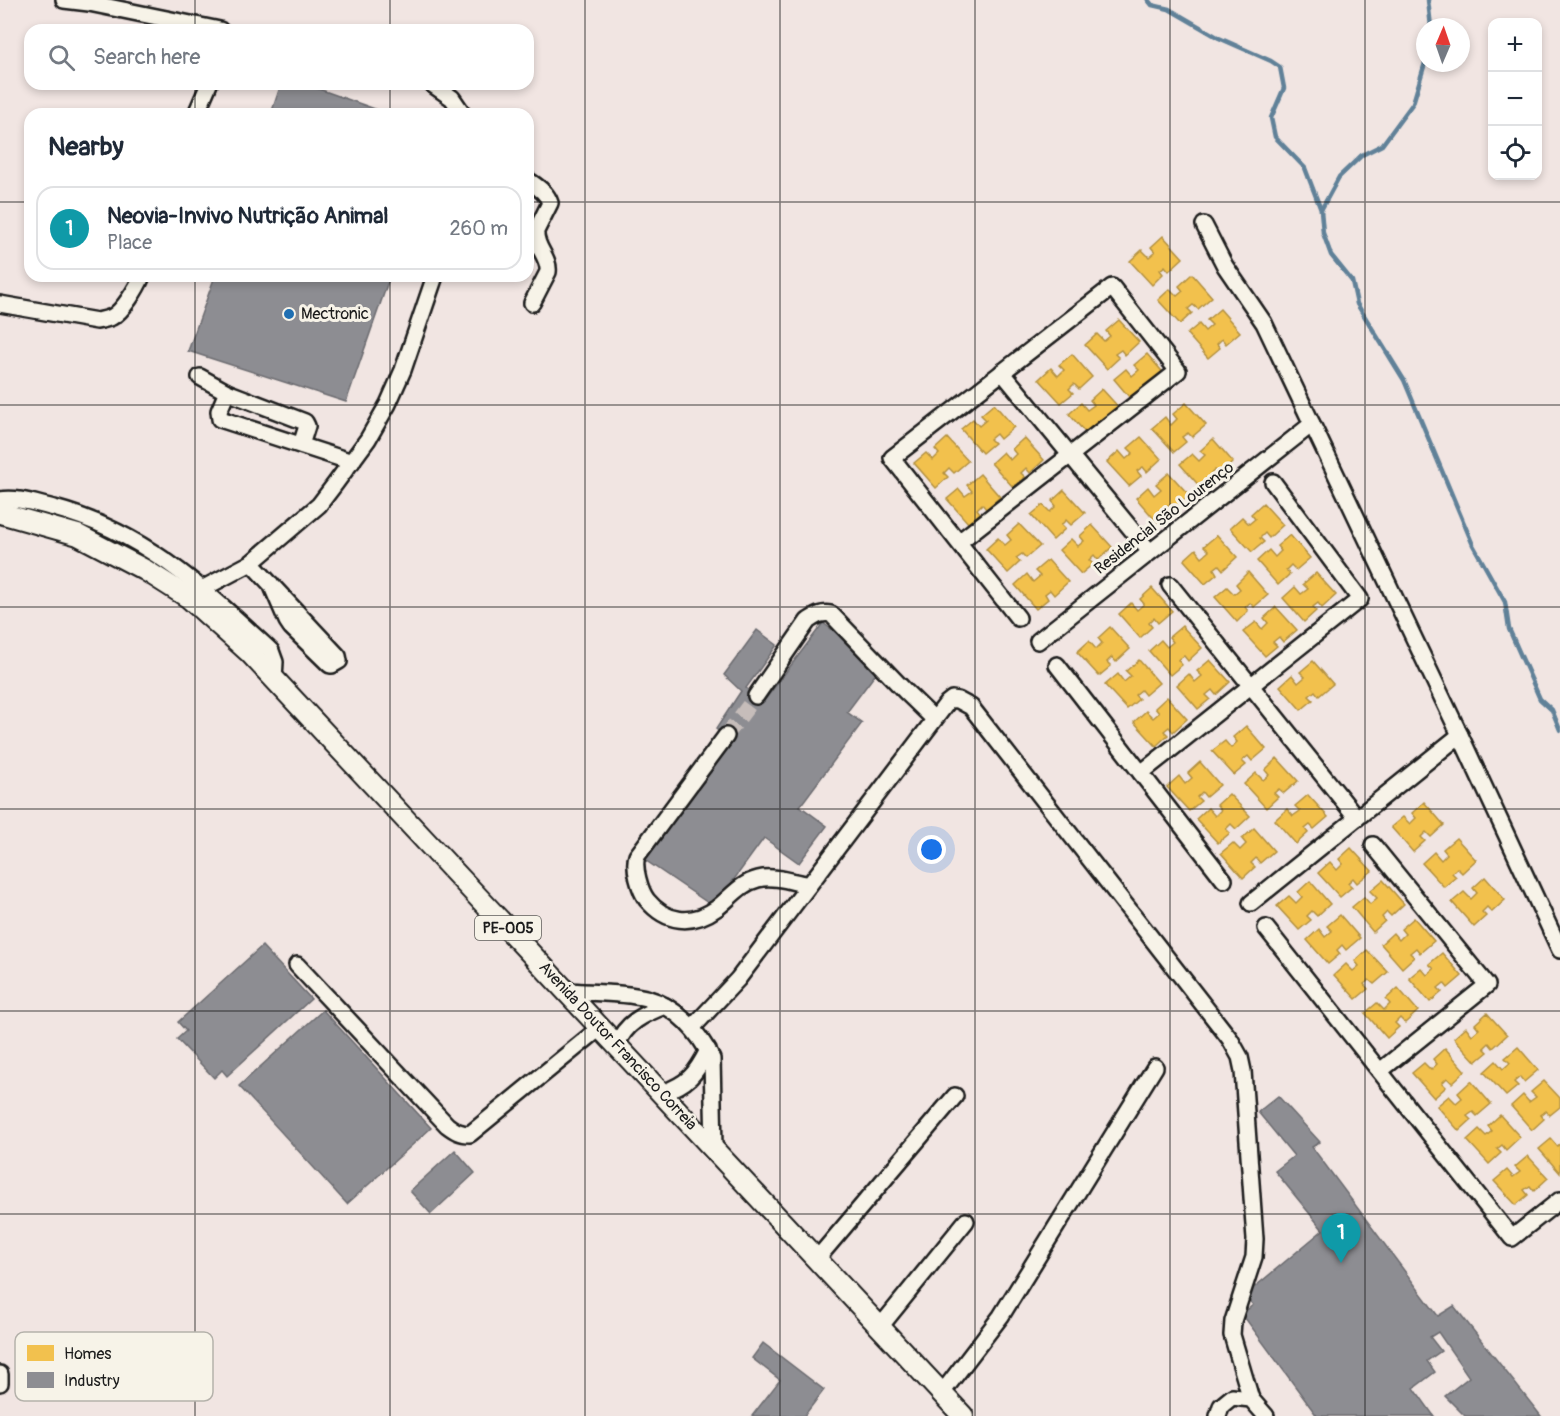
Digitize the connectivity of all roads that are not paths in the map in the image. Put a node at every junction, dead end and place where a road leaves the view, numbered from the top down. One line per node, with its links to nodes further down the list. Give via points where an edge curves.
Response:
1 (64, 0): 2 (street)
2 (191, 24)
3 (206, 90): 5 (street)
4 (441, 90): 6 (street)
5 (199, 108)
6 (459, 108)
7 (534, 185): 11 (street, via 550,203 535,236 548,272)
8 (1204, 225): 16 (street, via 1225,266 1264,323)
9 (139, 282): 12 (street, via 116,314 97,321)
10 (433, 282): 19 (street, via 388,404)
11 (532, 303)
12 (0, 304)
13 (1002, 372): 18 (street); 18 (street, via 1112,287 1178,370); 23 (street, via 892,458)
14 (200, 376): 15 (street)
15 (227, 392): 17 (street, via 305,422); 17 (street, via 220,418)
16 (1312, 424): 24 (street, Residencial São Lourenço); 35 (street)
17 (301, 445): 19 (street)
18 (1070, 455): 23 (street); 24 (street)
19 (352, 462): 25 (street, via 319,505)
20 (1273, 482): 32 (street, via 1360,599)
21 (0, 500): 28 (street, via 24,500 109,528 164,559)
22 (0, 513): 28 (main road, Avenida Doutor Francisco Correia / PE-005, via 78,535)
23 (959, 542): 29 (street)
24 (1150, 552): 30 (street, Residencial São Lourenço)
25 (250, 563): 26 (street); 28 (street)
26 (271, 584): 26 (street, via 339,656 339,661 330,665 291,627)
27 (1170, 585): 32 (street)
28 (196, 593): 46 (main road, Avenida Doutor Francisco Correia / PE-005)
29 (1018, 618)
30 (1038, 641)
31 (1058, 665): 37 (street)
32 (1251, 686): 37 (street); 38 (street)
33 (756, 696): 34 (street, via 808,621 824,613 831,614)
34 (934, 719): 41 (street); 64 (street, via 952,699 971,707 1230,1039 1240,1057 1255,1248 1232,1335)
35 (1460, 735): 38 (street); 44 (street)
36 (726, 736): 41 (street, via 637,855 640,885 646,898 662,915 680,920 702,917 760,879)
37 (1141, 773): 40 (street)
38 (1357, 818): 42 (street)
39 (1373, 845): 53 (street, via 1487,985)
40 (1224, 880)
41 (809, 885): 49 (street, via 738,979)
42 (1251, 903)
43 (1266, 928): 53 (street)
44 (1560, 950)
45 (297, 965): 48 (street, via 447,1125 462,1134 470,1134)
46 (567, 991): 47 (street, via 646,998); 48 (main road, Avenida Doutor Francisco Correia / PE-005)
47 (665, 1006): 49 (street); 50 (street, via 632,1022)
48 (601, 1027): 50 (main road, Avenida Doutor Francisco Correia / PE-005)
49 (692, 1028): 51 (street)
50 (617, 1045): 54 (main road, Avenida Doutor Francisco Correia / PE-005)
51 (708, 1050): 54 (street, via 686,1082); 56 (street, via 712,1059)
52 (1155, 1067): 63 (street, via 1002,1316)
53 (1380, 1071): 57 (street, via 1512,1238)
54 (662, 1093): 56 (main road, Avenida Doutor Francisco Correia / PE-005)
55 (955, 1096): 59 (street)
56 (714, 1148): 59 (main road, Avenida Doutor Francisco Correia / PE-005)
57 (1560, 1200)
58 (966, 1221): 60 (street)
59 (816, 1260): 60 (main road, Avenida Doutor Francisco Correia / PE-005)
60 (880, 1327): 63 (main road, Avenida Doutor Francisco Correia / PE-005)
61 (0, 1374): 62 (street)
62 (0, 1383)
63 (942, 1393): 65 (main road, Avenida Doutor Francisco Correia / PE-005)
64 (1251, 1399): 66 (street, via 1232,1396 1221,1406); 67 (street)
65 (963, 1416)
66 (1218, 1416)
67 (1266, 1416)

